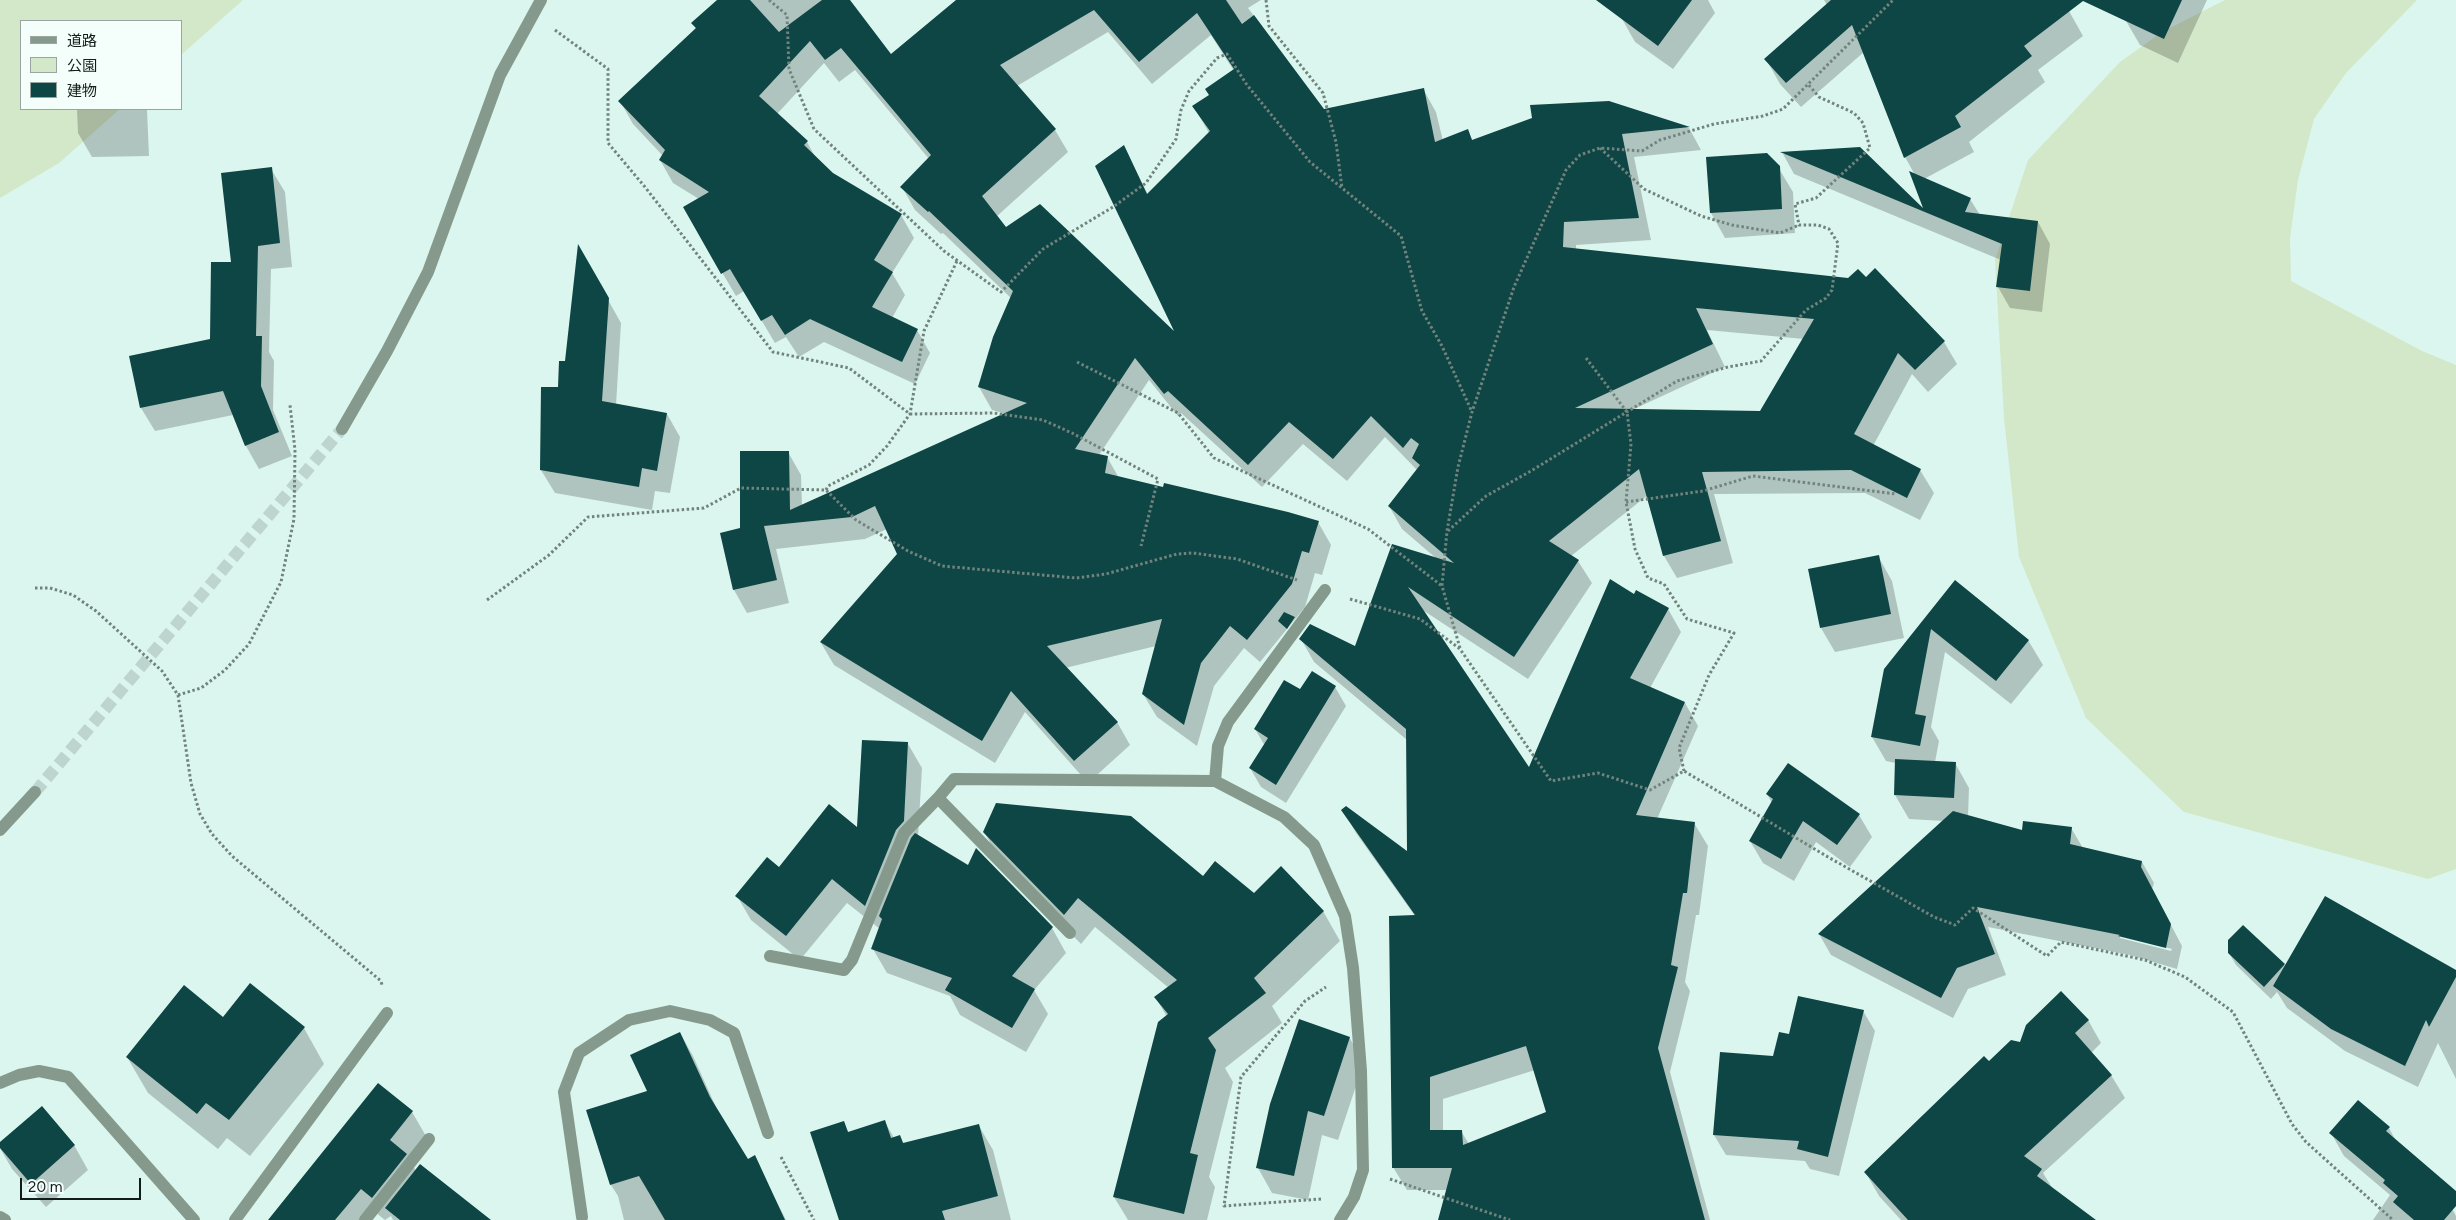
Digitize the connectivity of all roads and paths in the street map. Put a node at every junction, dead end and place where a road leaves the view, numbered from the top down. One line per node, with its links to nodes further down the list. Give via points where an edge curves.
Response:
1 (541, 0): 5 (street)
2 (769, 0): 10 (path, via 787,15 789,69 814,129)
3 (1266, 0): 8 (path, via 1269,26 1323,93 1336,142)
4 (1893, 0): 6 (path)
5 (532, 13): 16 (path, via 608,69 608,143 773,352 849,368); 17 (street, via 500,74 428,272)
6 (1807, 83): 7 (path, via 1788,106 1763,116 1714,124 1660,140 1642,150); 9 (path, via 1819,97 1854,113 1863,123 1870,148 1816,198 1795,204)
7 (1600, 148): 9 (path, via 1644,189 1701,216 1780,233); 14 (path, via 1580,155 1566,170 1514,287)
8 (1342, 189): 10 (path, via 1310,162 1247,85 1227,54 1217,58 1189,91 1181,110 1176,139 1146,184 1043,249 1000,292); 14 (path, via 1401,236 1422,311)
9 (1799, 224): 15 (path, via 1829,228 1838,243 1834,286 1826,298 1806,310 1761,361 1678,381)
10 (957, 261): 16 (path, via 924,332)
11 (1586, 358): 15 (path)
12 (1077, 362): 23 (path, via 1178,413 1214,458 1368,529)
13 (290, 406): 28 (path, via 294,519 281,582 249,644 225,670 201,688)
14 (1472, 412): 21 (path)
15 (1628, 412): 20 (path, via 1632,444); 21 (path, via 1486,496)
16 (910, 414): 18 (path, via 869,465); 22 (path, via 992,413 1043,420 1158,480)
17 (342, 429)
18 (826, 490): 25 (path, via 856,520 908,551 942,566 1076,578 1193,553 1237,559); 26 (path, via 741,488 704,508 588,517 549,556)
19 (1896, 494): 20 (path, via 1753,476 1703,491)
20 (1626, 502): 29 (path, via 1635,549 1648,578 1664,584 1687,619 1734,633 1709,675 1679,748)
21 (1447, 531): 23 (path)
22 (1141, 546)
23 (1442, 586): 27 (path)
24 (35, 588): 28 (path, via 50,588 73,595 96,611 162,671)
25 (1325, 590): 27 (path, via 1420,619); 30 (street, via 1228,722 1218,746)
26 (487, 600)
27 (1460, 649): 29 (path, via 1551,782 1598,773 1650,790)
28 (178, 695): 37 (path, via 190,784 200,814 212,834 232,856 381,980)
29 (1684, 771): 52 (path, via 1828,858 1934,917 1955,925 1973,908 2047,956 2061,942 2145,960 2185,977 2233,1012 2292,1124 2306,1142)
30 (1215, 781): 32 (street, via 954,779); 41 (street, via 1284,817 1314,845 1345,916 1354,968 1362,1071)
31 (35, 792): 33 (street)
32 (938, 798): 34 (street); 35 (street, via 904,833 852,960 844,970)
33 (2, 825)
34 (1070, 934)
35 (770, 956)
36 (1305, 1001): 42 (path, via 1241,1077 1224,1206)
37 (387, 1013): 47 (street)
38 (0, 1083): 46 (street, via 39,1071 68,1077)
39 (768, 1132): 44 (street, via 734,1033 710,1020 670,1011 629,1020 579,1052 564,1092); 49 (path)
40 (429, 1139): 48 (street)
41 (1363, 1170): 42 (street); 51 (path)
42 (1354, 1197): 50 (street)
43 (0, 1217): 45 (street)
44 (582, 1217)
45 (5, 1220)
46 (194, 1220)
47 (235, 1220)
48 (365, 1220)
49 (814, 1220)
50 (1340, 1220)
51 (1510, 1220)
52 (2393, 1220)

